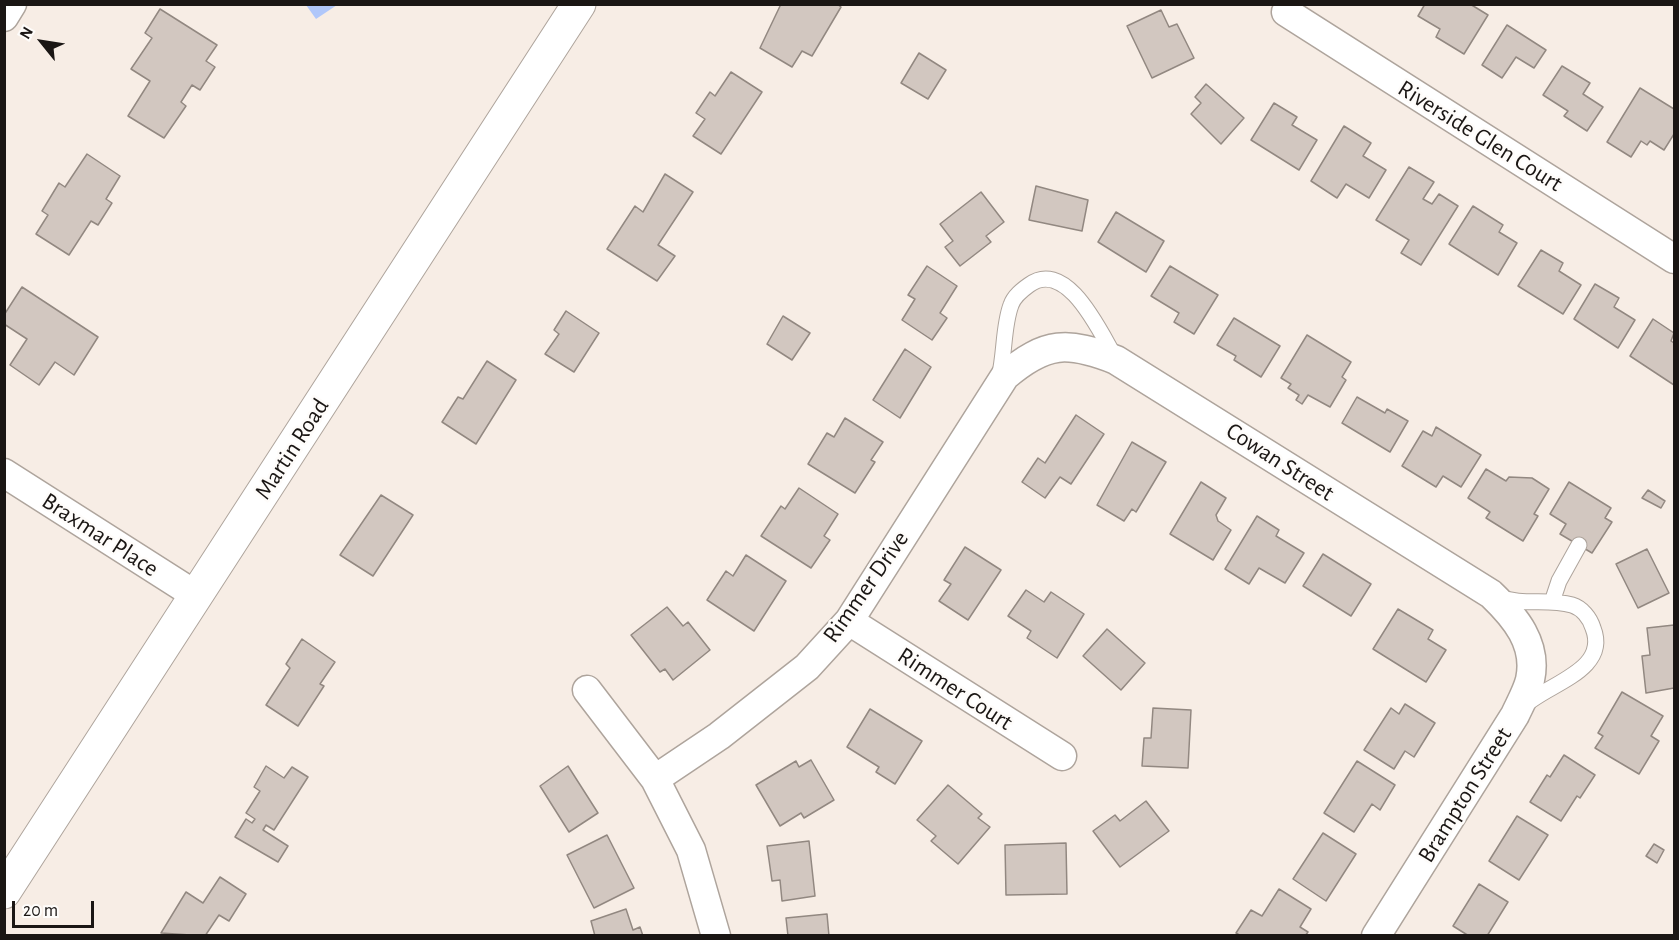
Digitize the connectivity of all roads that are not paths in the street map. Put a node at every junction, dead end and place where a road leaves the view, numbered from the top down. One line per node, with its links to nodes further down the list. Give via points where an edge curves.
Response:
1 (12, 4): 4 (street)
2 (579, 4): 11 (street, Martin Road)
3 (1286, 12): 5 (street, Riverside Glen Court)
4 (4, 17)
5 (1674, 259)
6 (1116, 360): 7 (street, Cowan Street, via 1087,348 1055,347 1027,357); 7 (lane, via 1082,300 1052,280 1033,282 1011,301); 10 (street, Cowan Street)
7 (1000, 384): 13 (street, Rimmer Drive)
8 (4, 473): 11 (street, Braxmar Place)
9 (1579, 545): 12 (lane)
10 (1491, 594): 12 (lane, via 1527,603); 14 (street, Cowan Street, via 1513,615)
11 (197, 596): 19 (street, Martin Road)
12 (1552, 602): 16 (lane, via 1575,606 1588,617 1595,630 1596,647 1592,658 1579,671 1527,703)
13 (849, 621): 17 (street, Rimmer Court); 18 (street, Rimmer Drive, via 807,667)
14 (1530, 646): 16 (street, Brampton Street, via 1530,680)
15 (587, 690): 18 (street)
16 (1515, 715): 21 (street, Brampton Street)
17 (1062, 756)
18 (655, 779): 20 (street, via 692,850)
19 (4, 892)
20 (716, 936)
21 (1376, 936)

